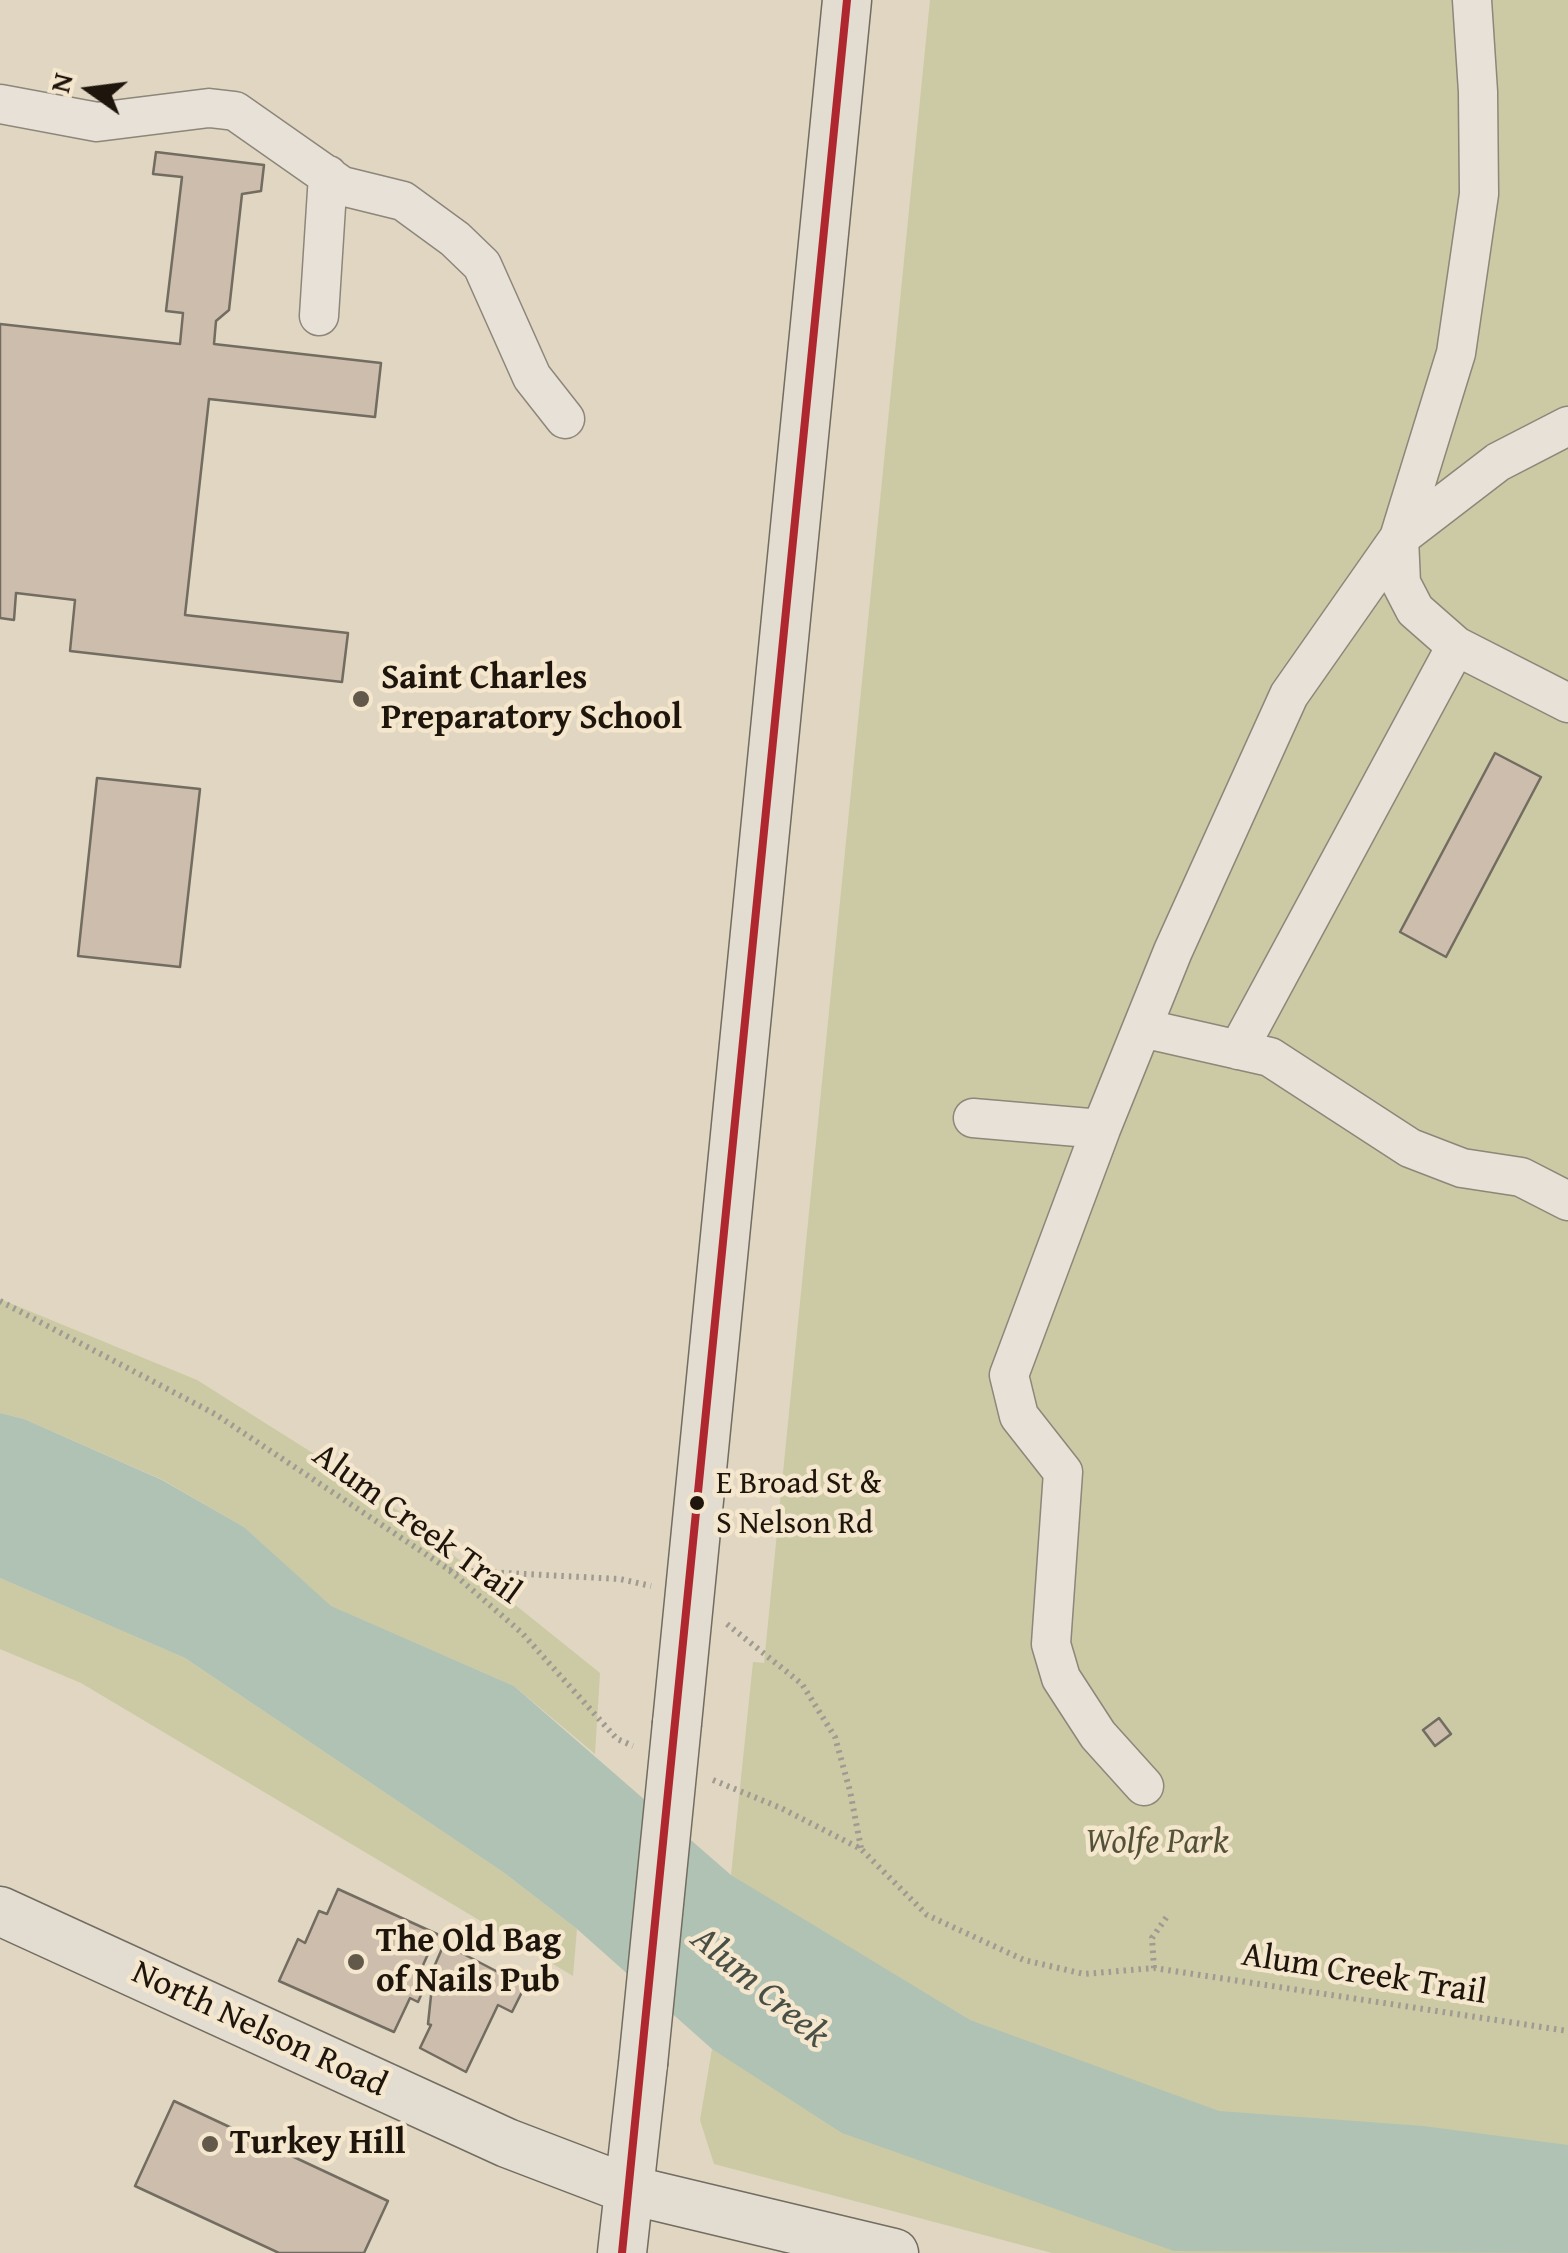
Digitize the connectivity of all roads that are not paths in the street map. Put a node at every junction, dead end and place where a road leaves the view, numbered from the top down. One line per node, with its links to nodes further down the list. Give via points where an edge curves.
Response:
1 (846, 0): 18 (main road, bridge)
2 (1472, 0): 8 (lane, via 1479,194 1456,352)
3 (0, 104): 4 (lane, via 97,122 234,111)
4 (328, 175): 5 (lane); 6 (lane, via 342,186 403,202 482,266 532,378)
5 (319, 316)
6 (566, 420)
7 (1568, 426): 8 (lane, via 1498,462)
8 (1400, 538): 9 (lane, via 1402,584 1415,610); 11 (lane, via 1289,695)
9 (1456, 646): 10 (lane); 12 (lane)
10 (1568, 702)
11 (1142, 1028): 12 (lane); 14 (lane)
12 (1238, 1050): 15 (lane, via 1270,1057 1410,1148 1462,1168 1521,1176)
13 (973, 1118): 14 (lane)
14 (1102, 1129): 16 (lane, via 1009,1376 1019,1416 1063,1472 1051,1644 1061,1678 1098,1735)
15 (1568, 1201)
16 (1144, 1786)
17 (0, 1911): 18 (main road, North Nelson Road, via 507,2144)
18 (630, 2190): 19 (main road); 20 (main road, North Nelson Road)
19 (622, 2253)
20 (894, 2253)

